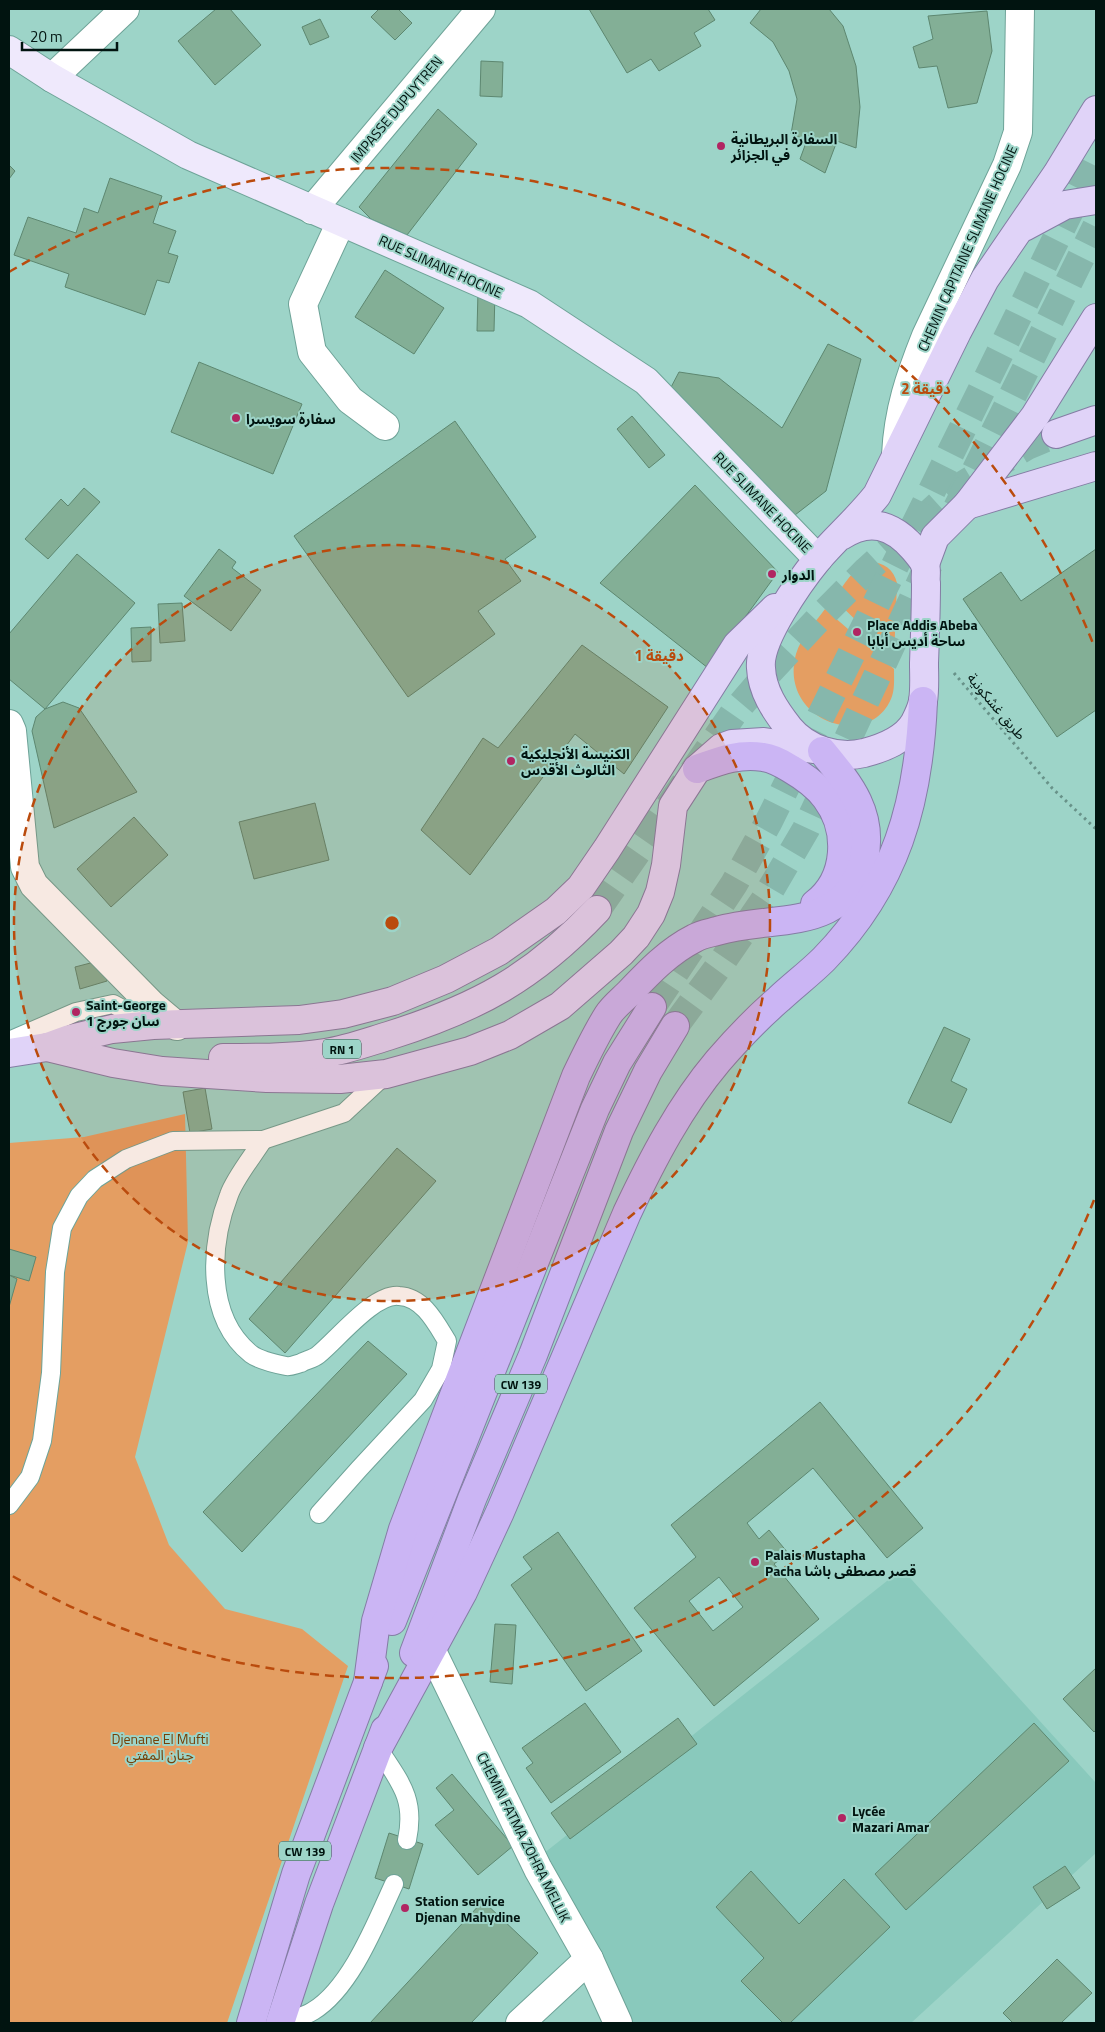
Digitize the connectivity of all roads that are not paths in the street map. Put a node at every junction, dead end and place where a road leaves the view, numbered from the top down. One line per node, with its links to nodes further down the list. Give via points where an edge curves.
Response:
1 (125, 9): 5 (street)
2 (481, 9): 8 (street, IMPASSE DUPUYTREN)
3 (1020, 9): 15 (street, CHEMIN CAPITAINE SLIMANE HOCINE, via 1018,132 915,364 897,427)
4 (9, 50): 5 (street, RUE SLIMANE HOCINE)
5 (52, 78): 8 (street, RUE SLIMANE HOCINE, via 188,155)
6 (1096, 110): 10 (main road)
7 (1096, 200): 10 (main road, via 1065,205)
8 (312, 210): 9 (street, RUE SLIMANE HOCINE)
9 (341, 222): 13 (street, via 303,304 312,352 350,400); 19 (street, RUE SLIMANE HOCINE, via 529,304 646,381)
10 (1018, 230): 15 (main road, via 985,279)
11 (1096, 318): 17 (main road, via 1036,416)
12 (1096, 420): 14 (main road)
13 (385, 426)
14 (1056, 434)
15 (896, 455): 18 (main road, via 877,495)
16 (1096, 466): 17 (main road)
17 (967, 504): 20 (main road, via 935,537)
18 (841, 536): 19 (main road); 20 (main road, via 856,527 885,527 905,540)
19 (818, 559): 21 (main road)
20 (925, 564): 22 (main road)
21 (794, 593): 24 (main road, via 762,649 760,667 771,704 781,718 802,741); 29 (main road, via 765,616 737,645 581,887 533,929 500,951 393,1001 343,1014 300,1020)
22 (923, 701): 24 (main road, via 914,723 901,738 885,747 849,755); 38 (highway, via 914,789 892,861 877,891 833,950 717,1062 667,1135 627,1213 464,1592)
23 (9, 724): 29 (street, via 25,867 34,885 152,1004)
24 (822, 751): 25 (main road, via 764,742 737,743 721,748); 27 (highway, via 851,787 866,824 866,849 860,874 850,892 836,906 816,915)
25 (697, 769): 27 (highway, via 732,757 764,757 781,762 798,773 826,798 838,823 843,846 835,883 824,897); 34 (main road, via 673,806 666,865 651,914 621,953 560,1006 510,1035 470,1052)
26 (597, 910): 32 (main road, RN 1, via 548,957 506,987 478,1002 428,1024 328,1053 296,1057 218,1058)
27 (785, 920): 39 (highway, via 726,928 696,937 656,964 609,1014 592,1043 576,1076 403,1529 376,1621)
28 (652, 1007): 39 (highway, CW 139, via 617,1063 595,1109)
29 (165, 1025): 31 (lane, via 113,1004 76,1012); 32 (main road, via 112,1029)
30 (675, 1026): 40 (highway, CW 139, via 648,1071 619,1131 472,1500)
31 (9, 1041)
32 (47, 1047): 33 (main road, RN 1); 34 (main road, via 162,1071 340,1079)
33 (9, 1053)
34 (386, 1074): 35 (lane, via 344,1113)
35 (263, 1140): 36 (lane, via 173,1141 126,1159 95,1179 79,1196 62,1228 55,1272 51,1373 42,1441 30,1477); 37 (lane, via 229,1193 219,1228 216,1287 233,1337 252,1355 289,1367 316,1356 376,1302 398,1295 417,1302 433,1318 446,1341 441,1369 424,1400)
36 (9, 1505)
37 (319, 1514)
38 (431, 1650): 40 (highway); 43 (street, CHEMIN FATMA ZOHRA MELLIK, via 538,1869)
39 (368, 1682): 44 (highway, CW 139, via 296,1874)
40 (378, 1748): 41 (lane, via 401,1784 410,1806); 45 (highway, CW 139, via 319,1904)
41 (407, 1840)
42 (394, 1884): 45 (lane, via 369,1939 351,1970 331,1995 313,2011)
43 (589, 1959): 46 (street); 47 (street, CHEMIN FATMA ZOHRA MELLIK)
44 (251, 2023)
45 (280, 2023)
46 (520, 2023)
47 (618, 2023)

